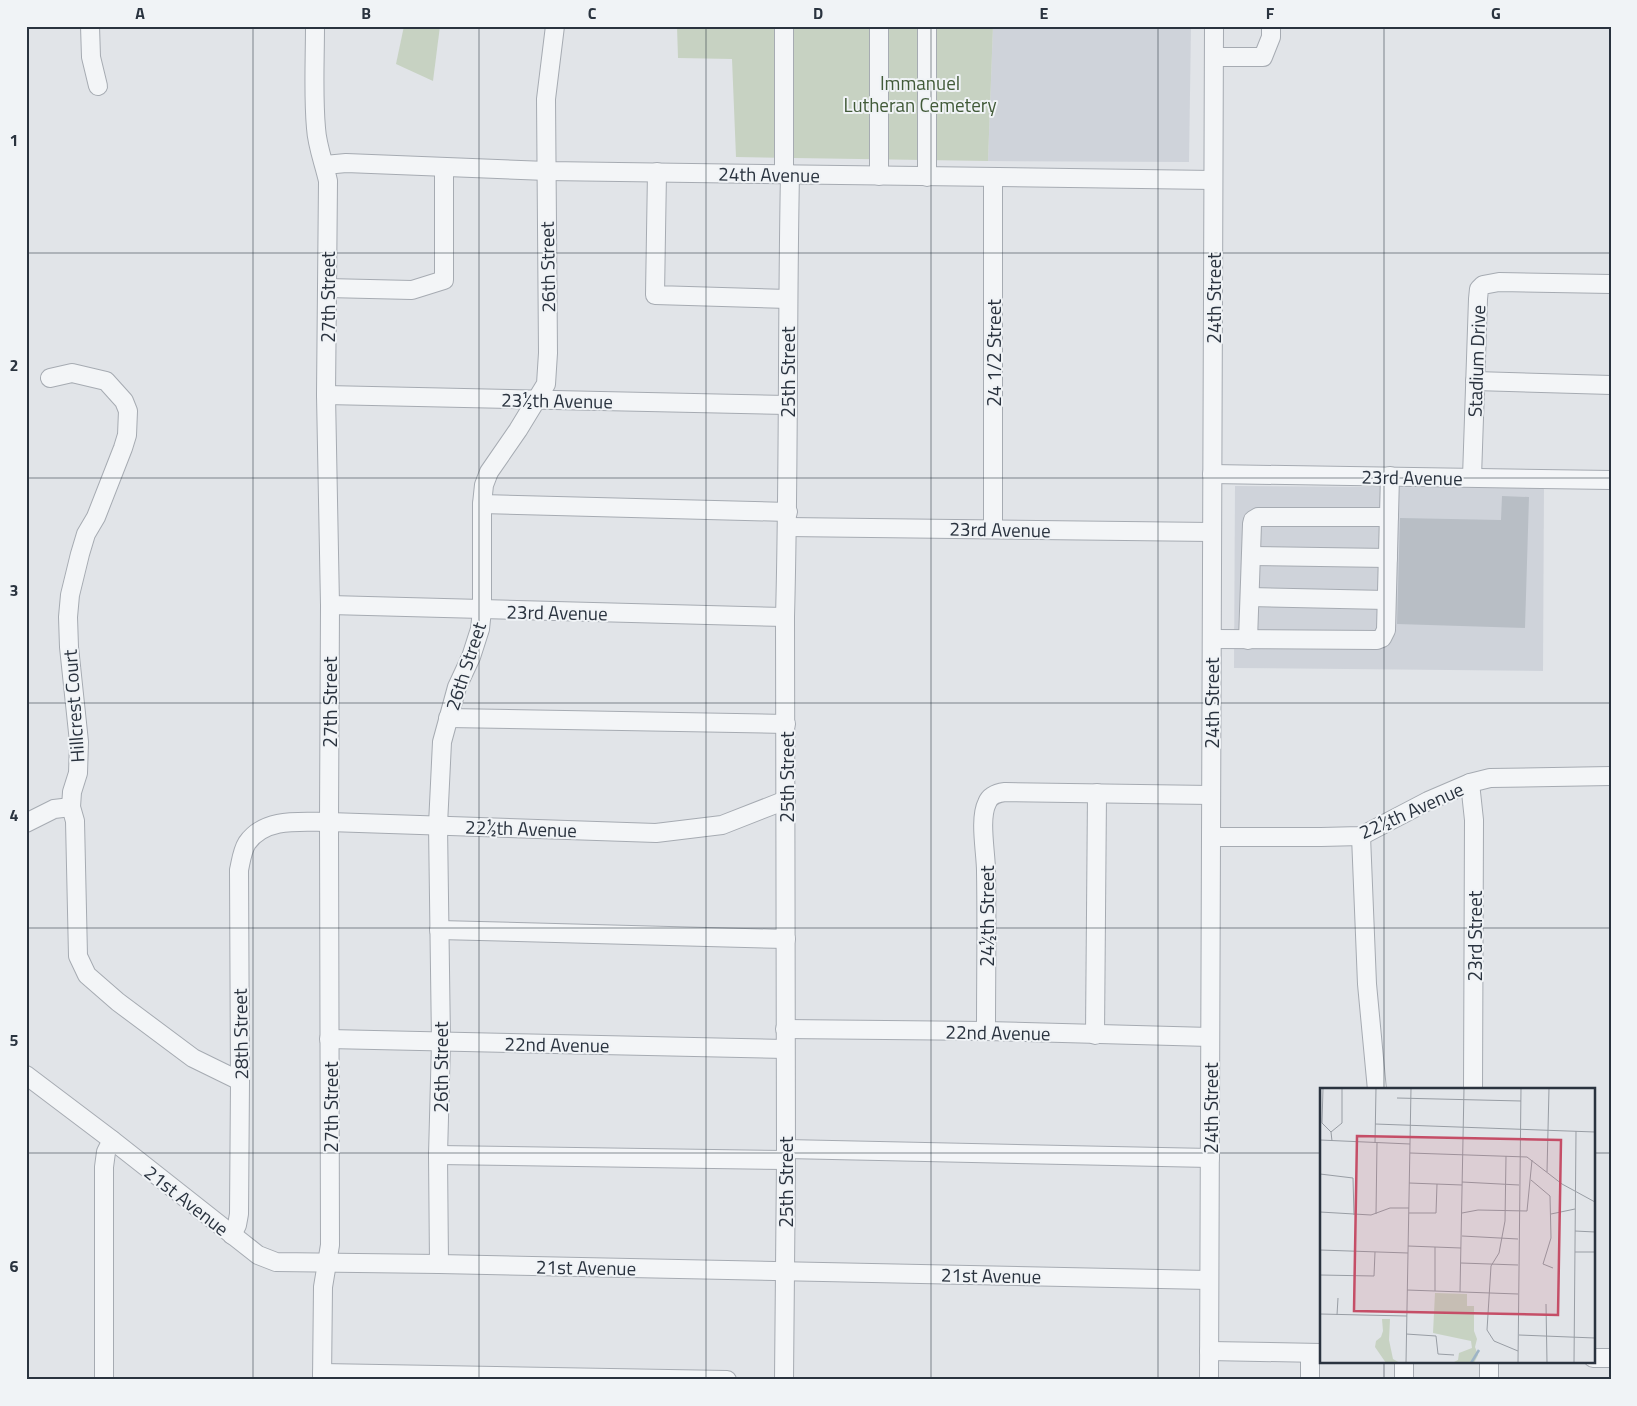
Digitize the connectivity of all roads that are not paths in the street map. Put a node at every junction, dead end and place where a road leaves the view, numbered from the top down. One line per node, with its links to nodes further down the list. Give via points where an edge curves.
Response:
1 (90, 26): 10 (street, via 91,57)
2 (315, 26): 11 (street, 27th Street, via 316,127)
3 (554, 26): 13 (street, 26th Street, via 546,99)
4 (784, 26): 15 (street, 25th Street)
5 (880, 26): 16 (street)
6 (928, 26): 17 (street)
7 (1214, 26): 9 (street, 24th Street)
8 (1271, 26): 9 (street, via 1271,37 1263,57)
9 (1214, 57): 19 (street, 24th Street)
10 (98, 86)
11 (325, 165): 12 (street, 24th Avenue); 21 (street, 27th Street, via 328,181)
12 (444, 167): 13 (street, 24th Avenue); 21 (street, via 444,280 412,290)
13 (546, 171): 14 (street, 24th Avenue); 27 (street, 26th Street, via 548,372 546,384)
14 (657, 172): 15 (street, 24th Avenue); 22 (street, via 655,295)
15 (787, 174): 16 (street, 24th Avenue); 22 (street, 25th Street)
16 (879, 176): 17 (street, 24th Avenue)
17 (927, 176): 18 (street, 24th Avenue)
18 (993, 178): 19 (street, 24th Avenue); 36 (street, 24 1/2 Street)
19 (1213, 180): 29 (street, 24th Street)
20 (1611, 284): 24 (street, Stadium Drive, via 1499,282 1483,285 1478,299)
21 (327, 288): 26 (street, 27th Street)
22 (788, 299): 28 (street, 25th Street)
23 (50, 378): 54 (street, Hillcrest Court, via 72,373 106,381 124,401 128,411 123,448 84,541 70,595 68,640 78,742 78,773)
24 (1475, 380): 25 (street); 31 (street, Stadium Drive)
25 (1611, 385)
26 (326, 395): 27 (street, 23½th Avenue); 42 (street, 27th Street)
27 (537, 400): 28 (street, 23½th Avenue); 33 (street, 26th Street, via 489,472)
28 (787, 405): 35 (street, 25th Street)
29 (1212, 474): 30 (street, 23rd Avenue); 37 (street, 24th Street)
30 (1390, 476): 31 (street, 23rd Avenue); 34 (street)
31 (1472, 477): 32 (street, 23rd Avenue)
32 (1611, 480)
33 (482, 504): 35 (street, 23rd Avenue); 43 (street, 26th Street)
34 (1389, 517): 38 (street, via 1258,517 1252,524); 39 (street)
35 (787, 519): 36 (street, 23rd Avenue); 44 (street, 25th Street)
36 (994, 529): 37 (street, 23rd Avenue)
37 (1212, 532): 45 (street, 24th Street)
38 (1251, 556): 39 (street); 40 (street)
39 (1388, 558): 41 (street)
40 (1250, 597): 41 (street); 46 (street)
41 (1386, 600): 46 (street, via 1386,630 1377,640)
42 (330, 606): 43 (street, 23rd Avenue); 55 (street, 27th Street)
43 (482, 610): 44 (street, 23rd Avenue); 47 (street, 26th Street, via 477,641 457,687)
44 (785, 617): 48 (street, 25th Street)
45 (1212, 640): 46 (street); 52 (street, 24th Street)
46 (1248, 640)
47 (448, 718): 48 (street); 57 (street, 26th Street, via 442,742)
48 (786, 724): 53 (street, 25th Street)
49 (1611, 776): 50 (street, 22½th Avenue, via 1509,777)
50 (1470, 783): 59 (street, 22½th Avenue); 73 (street, 23rd Street, via 1474,820)
51 (1097, 793): 52 (street); 64 (street, 24½th Street, via 1005,792 998,793 987,802 984,820); 65 (street)
52 (1211, 795): 60 (street, 24th Street)
53 (786, 800): 57 (street, 22½th Avenue, via 722,825 656,833); 62 (street, 25th Street)
54 (71, 807): 56 (street, via 54,809); 71 (street, Hillcrest Court, via 81,966 118,1002 192,1058)
55 (328, 822): 57 (street, 22½th Avenue); 58 (street, 22½th Avenue, via 288,822 270,826); 67 (street, 27th Street)
56 (26, 823)
57 (438, 825): 61 (street, 26th Street)
58 (255, 835): 71 (street, 28th Street, via 247,844 238,870)
59 (1361, 836): 60 (street, 22½th Avenue); 72 (street, via 1367,984)
60 (1211, 837): 66 (street, 24th Street)
61 (439, 930): 62 (street); 68 (street, 26th Street)
62 (786, 939): 63 (street, 25th Street)
63 (785, 1030): 64 (street, 22nd Avenue); 69 (street, 25th Street)
64 (986, 1031): 65 (street, 22nd Avenue)
65 (1095, 1035): 66 (street, 22nd Avenue)
66 (1210, 1037): 77 (street, 24th Street)
67 (329, 1039): 68 (street, 22nd Avenue); 79 (street, 27th Street, via 330,1245)
68 (440, 1042): 69 (street, 22nd Avenue); 76 (street, 26th Street)
69 (786, 1048): 75 (street, 25th Street)
70 (26, 1075): 74 (street, 21st Avenue)
71 (240, 1081): 78 (street, 28th Street, via 239,1214)
72 (1377, 1088)
73 (1473, 1088)
74 (112, 1140): 78 (street, 21st Avenue); 90 (street, via 104,1167)
75 (786, 1154): 76 (street); 77 (street); 81 (street, 25th Street)
76 (438, 1155): 80 (street, 26th Street)
77 (1210, 1158): 82 (street, 24th Street)
78 (232, 1235): 79 (street, 21st Avenue, via 266,1260)
79 (327, 1263): 80 (street, 21st Avenue); 89 (street, 27th Street, via 323,1286)
80 (440, 1264): 81 (street, 21st Avenue)
81 (785, 1271): 82 (street, 21st Avenue); 92 (street, 25th Street)
82 (1209, 1280): 83 (street, 24th Street)
83 (1209, 1351): 84 (street); 93 (street, 24th Street)
84 (1315, 1353): 94 (street)
85 (1594, 1358): 86 (street)
86 (1611, 1358)
87 (1404, 1364): 95 (street)
88 (1489, 1364): 96 (street)
89 (322, 1376): 91 (street)
90 (104, 1380)
91 (727, 1380)
92 (784, 1380)
93 (1209, 1380)
94 (1310, 1380)
95 (1404, 1380)
96 (1489, 1380)

